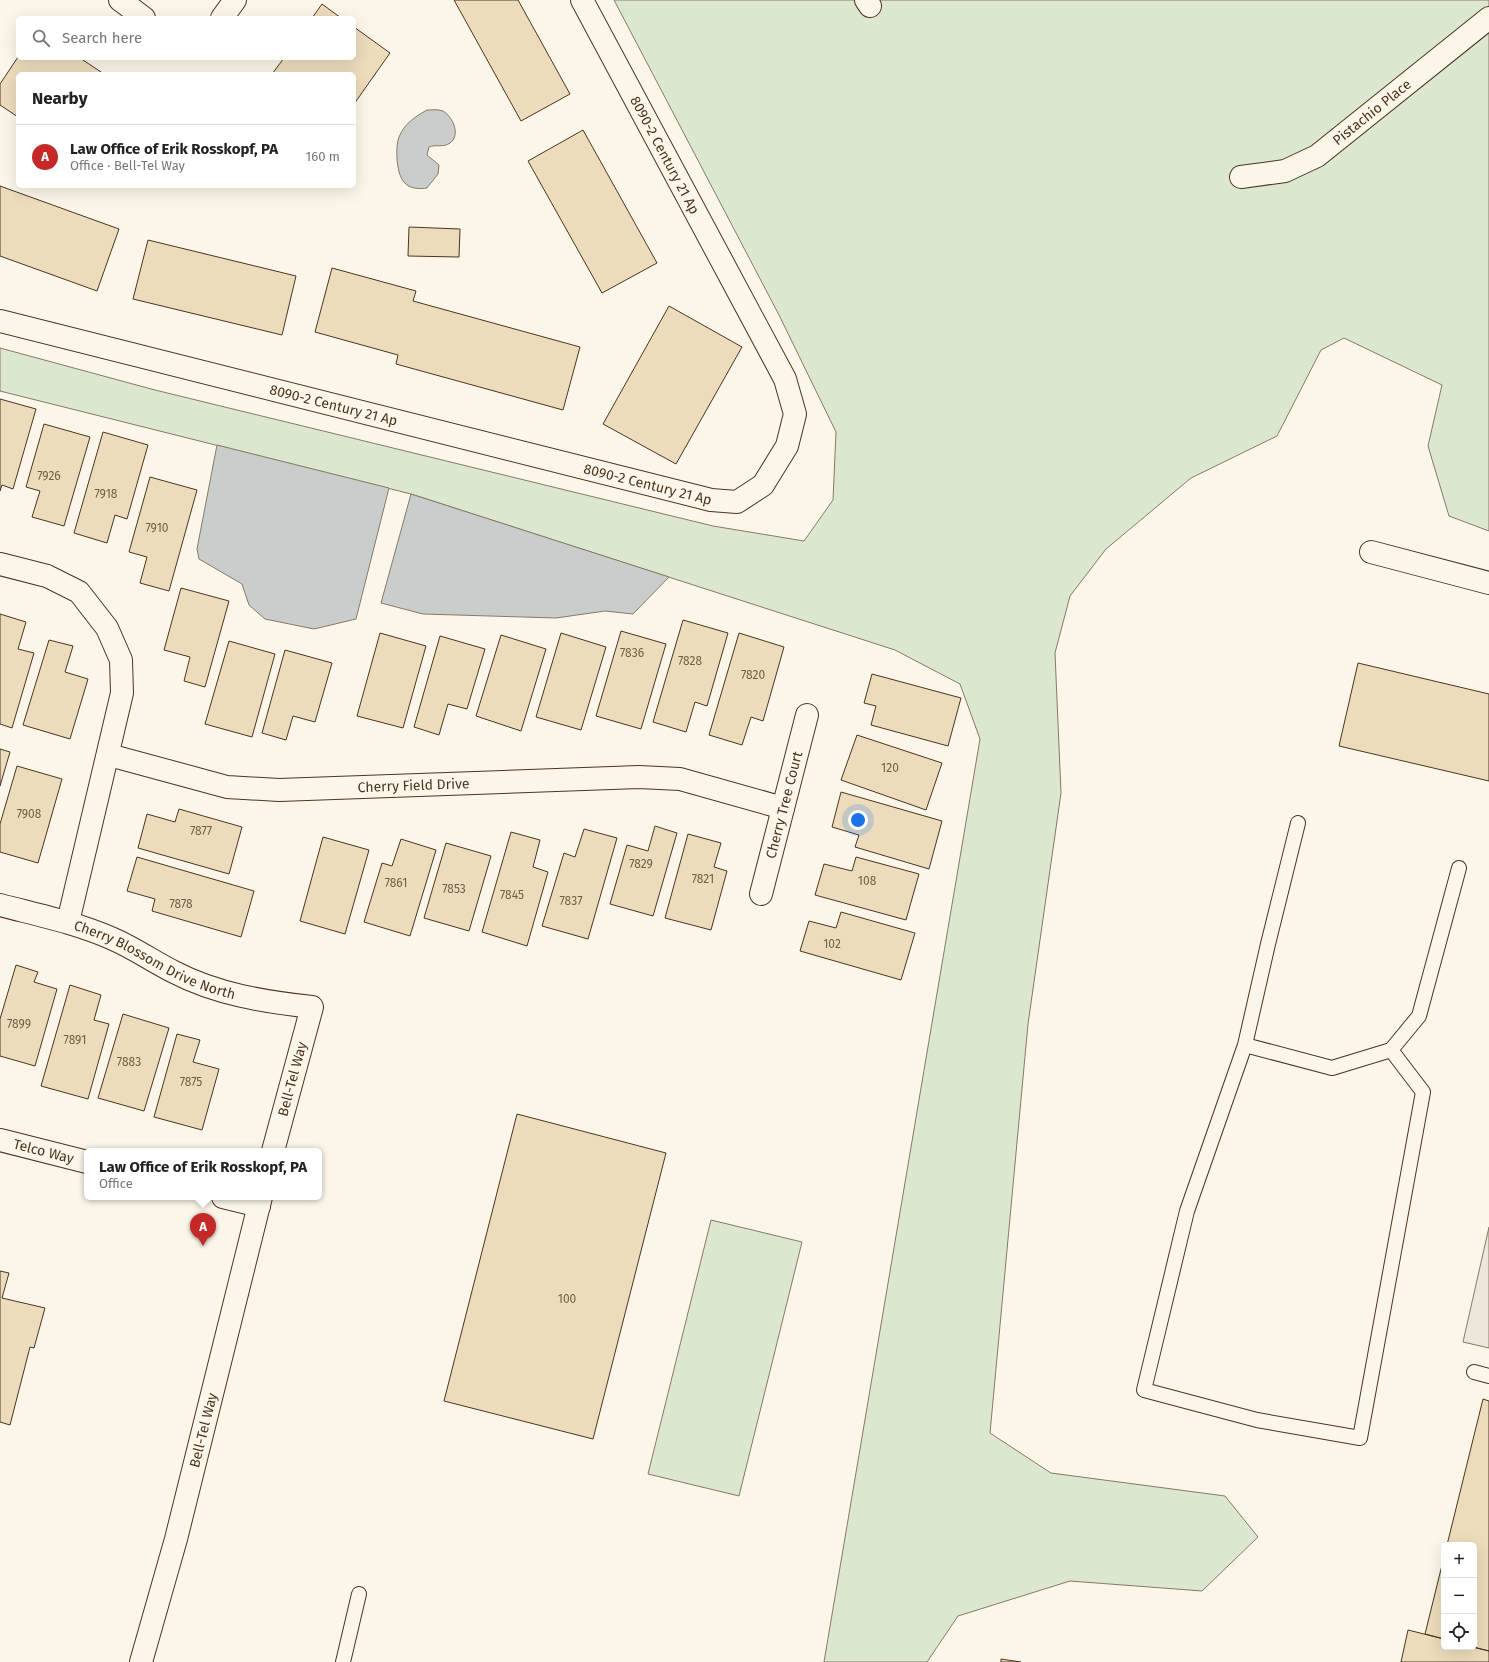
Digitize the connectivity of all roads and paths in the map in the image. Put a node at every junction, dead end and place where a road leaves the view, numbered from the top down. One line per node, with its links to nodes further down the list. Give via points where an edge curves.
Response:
1 (120, 0): 4 (street)
2 (235, 0): 5 (street)
3 (582, 0): 8 (street, 8090-2 Century 21 Ap, via 785,379 795,414 787,446 763,485 737,502 711,500)
4 (141, 16)
5 (223, 16)
6 (1489, 18): 7 (street, Pistachio Place, via 1318,156 1284,170)
7 (1241, 177)
8 (0, 321)
9 (1371, 552): 11 (street)
10 (0, 564): 13 (street, via 47,576 79,592 107,628 121,660 122,693)
11 (1489, 583)
12 (807, 715): 14 (street, Cherry Tree Court)
13 (109, 755): 14 (street, Cherry Field Drive, via 227,787 279,790 639,777 680,779); 19 (street)
14 (782, 808): 17 (street, Cherry Tree Court)
15 (1298, 823): 21 (lane)
16 (1460, 868): 22 (lane, via 1419,1016)
17 (761, 894)
18 (0, 906): 19 (street, Cherry Blossom Drive North)
19 (68, 922): 20 (street, Cherry Blossom Drive North, via 114,939 176,973 211,986 264,1002)
20 (312, 1007): 24 (street, Bell-Tel Way)
21 (1245, 1044): 22 (lane, via 1332,1068); 22 (lane, via 1187,1211 1144,1390 1257,1420 1360,1438 1423,1092)
22 (1391, 1050)
23 (0, 1140): 25 (street, Telco Way)
24 (274, 1148)
25 (84, 1161)
26 (245, 1200): 27 (street)
27 (260, 1202): 31 (street, Bell-Tel Way, via 176,1539)
28 (1474, 1372): 29 (lane)
29 (1489, 1376)
30 (358, 1594): 32 (lane)
31 (141, 1662)
32 (343, 1662)

